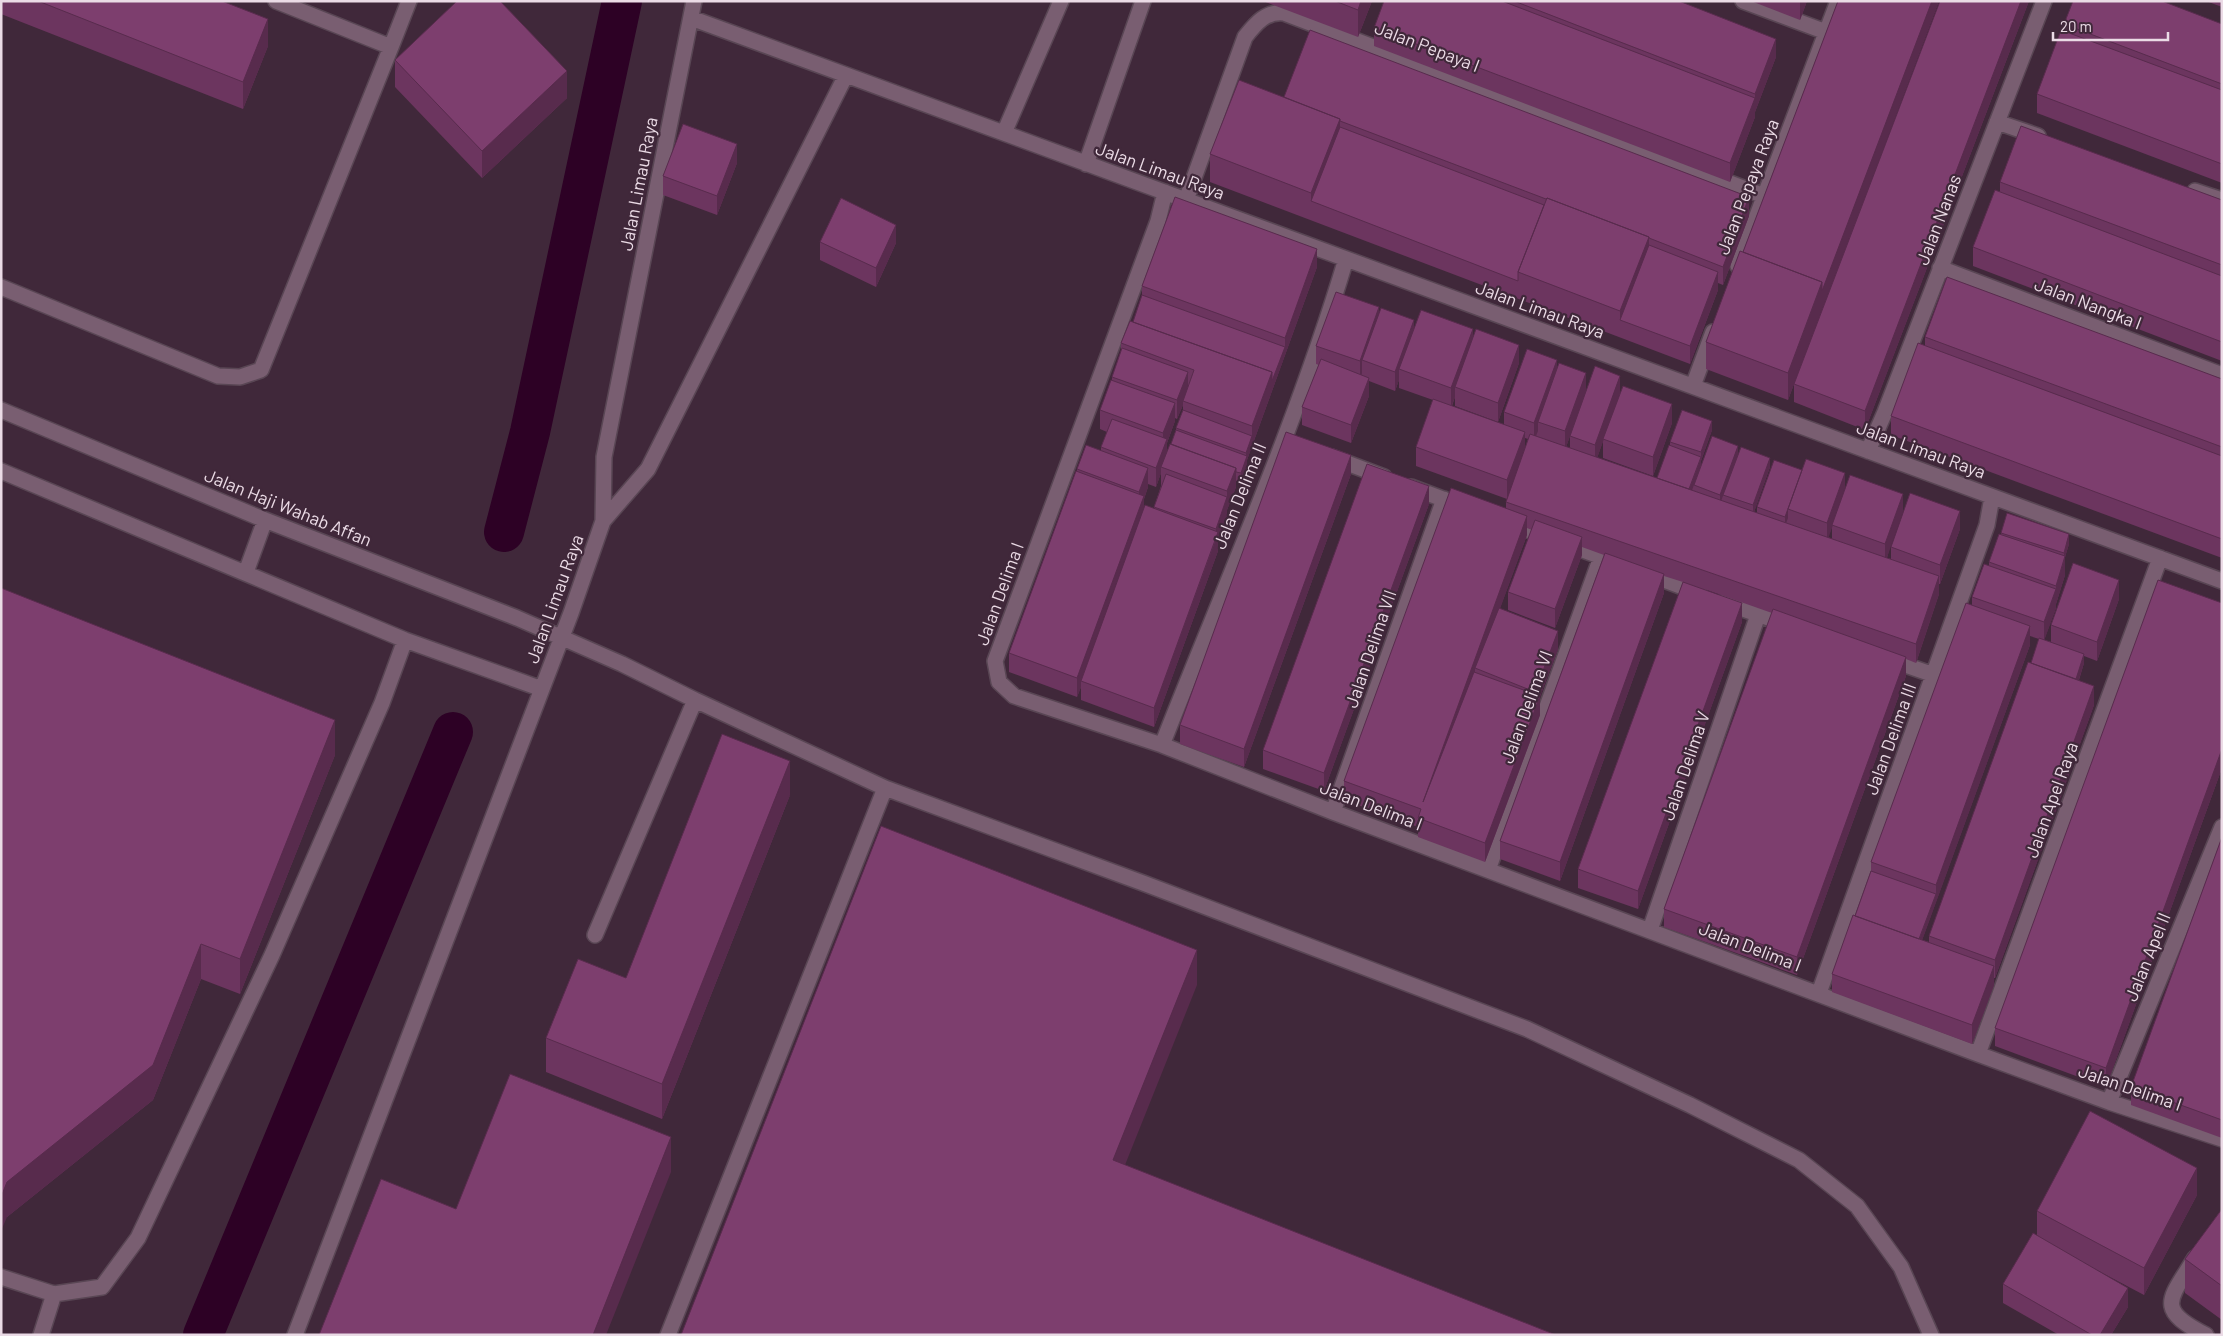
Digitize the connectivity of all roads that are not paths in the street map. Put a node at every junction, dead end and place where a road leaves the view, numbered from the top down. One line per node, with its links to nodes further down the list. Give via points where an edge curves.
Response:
1 (276, 1): 11 (street)
2 (409, 1): 11 (street)
3 (694, 1): 9 (street)
4 (1060, 1): 14 (street)
5 (1143, 1): 16 (street)
6 (1743, 1): 10 (street)
7 (1838, 1): 10 (street, Jalan Pepaya Raya)
8 (2044, 1): 13 (street, Jalan Nanas)
9 (691, 18): 12 (street, Jalan Limau Raya); 40 (street, Jalan Limau Raya, via 604,457)
10 (1826, 32): 19 (street, Jalan Pepaya Raya)
11 (391, 47): 25 (street, via 261,370 240,377 218,376)
12 (846, 75): 14 (street, Jalan Limau Raya); 40 (street, Jalan Limau Raya, via 648,469)
13 (1997, 122): 15 (street); 23 (street, Jalan Nanas)
14 (1004, 133): 16 (street, Jalan Limau Raya)
15 (2053, 142)
16 (1086, 164): 18 (street, Jalan Limau Raya)
17 (2184, 187): 21 (street)
18 (1165, 192): 20 (street, Jalan Limau Raya); 53 (street, Jalan Delima I, via 1158,221 995,661 999,682 1014,696)
19 (1764, 196): 20 (street, Jalan Pepaya I, via 1275,12 1258,21 1245,37); 24 (street, Jalan Pepaya Raya)
20 (1186, 200): 22 (street, Jalan Limau Raya)
21 (2222, 200)
22 (1346, 259): 28 (street, Jalan Limau Raya); 30 (street, Jalan Delima II)
23 (1940, 268): 27 (street, Jalan Nangka I); 32 (street, Jalan Nanas)
24 (1732, 282)
25 (1, 287)
26 (1719, 317): 28 (street)
27 (2222, 375)
28 (1693, 386): 32 (street, Jalan Limau Raya)
29 (1, 410): 39 (street, Jalan Haji Wahab Affan)
30 (1283, 440): 31 (street); 53 (street, Jalan Delima II)
31 (1299, 446)
32 (1868, 451): 35 (street, Jalan Limau Raya)
33 (1315, 452): 36 (street)
34 (1, 471): 43 (street)
35 (1992, 497): 42 (street, Jalan Limau Raya); 50 (street, Jalan Delima III, via 1987,525)
36 (1444, 499): 37 (street); 55 (street, Jalan Delima VII)
37 (1481, 513)
38 (1499, 519): 41 (street)
39 (265, 520): 43 (street); 47 (street, Jalan Haji Wahab Affan)
40 (603, 521): 47 (street, Jalan Limau Raya)
41 (1601, 557): 45 (street); 57 (street, Jalan Delima VI)
42 (2160, 558): 44 (street, Jalan Limau Raya); 61 (street, Jalan Apel Raya)
43 (246, 572): 48 (street)
44 (2222, 581)
45 (1758, 615): 46 (street); 58 (street, Jalan Delima V)
46 (1804, 630)
47 (562, 638): 51 (street, Jalan Limau Raya); 52 (street, Jalan Haji Wahab Affan)
48 (411, 642): 51 (street); 66 (street, via 272,955 138,1238 102,1287)
49 (1878, 656): 50 (street)
50 (1934, 675): 60 (street, Jalan Delima III)
51 (542, 690): 68 (street, Jalan Limau Raya)
52 (696, 700): 54 (street, Jalan Haji Wahab Affan); 59 (street)
53 (1162, 745): 55 (street, Jalan Delima I)
54 (885, 788): 69 (street); 70 (street, Jalan Haji Wahab Affan, via 1527,1029 1800,1160 1858,1206 1900,1267)
55 (1333, 812): 57 (street, Jalan Delima I)
56 (2222, 827): 62 (street, Jalan Apel II)
57 (1488, 870): 58 (street, Jalan Delima I)
58 (1650, 930): 60 (street, Jalan Delima I)
59 (595, 935)
60 (1819, 993): 61 (street, Jalan Delima I)
61 (1978, 1054): 62 (street, Jalan Delima I)
62 (2109, 1102): 63 (street, Jalan Delima I)
63 (2222, 1140)
64 (2202, 1246): 71 (street, via 2172,1296 2171,1307 2175,1316)
65 (1, 1277): 66 (street)
66 (54, 1294): 67 (street)
67 (41, 1335)
68 (295, 1335)
69 (668, 1335)
70 (1931, 1335)
71 (2206, 1335)

